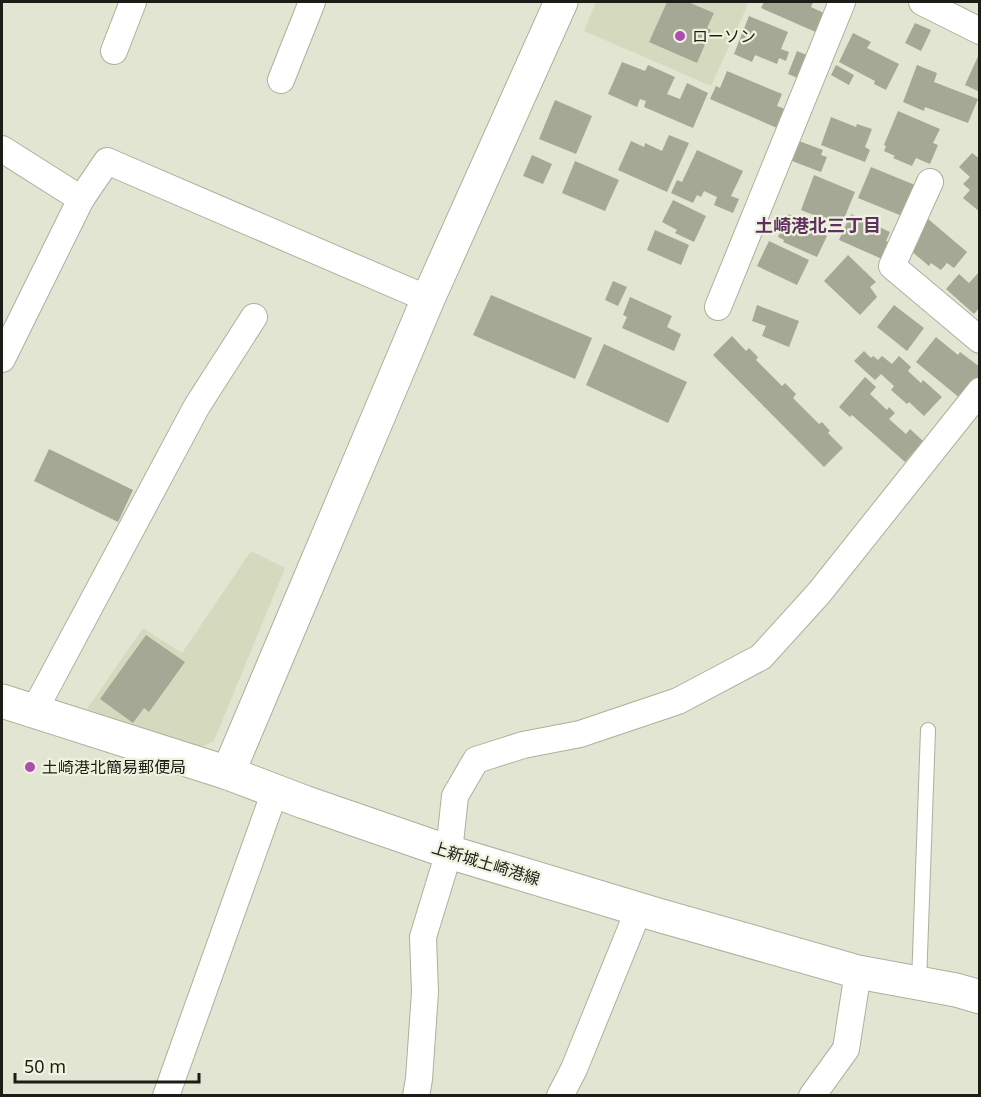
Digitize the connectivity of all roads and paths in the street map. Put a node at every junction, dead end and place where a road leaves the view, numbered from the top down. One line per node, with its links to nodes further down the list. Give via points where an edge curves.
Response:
1 (133, 2): 7 (street)
2 (312, 2): 8 (street)
3 (561, 2): 12 (main road)
4 (842, 2): 13 (street)
5 (922, 2): 6 (street)
6 (980, 31)
7 (114, 51)
8 (280, 80)
9 (2, 149): 11 (street)
10 (930, 182): 15 (street, via 892,266)
11 (81, 199): 12 (street, via 107,161); 16 (street)
12 (428, 299): 22 (main road)
13 (718, 308)
14 (254, 317): 20 (street, via 197,406)
15 (980, 340)
16 (2, 358)
17 (980, 391): 18 (street)
18 (972, 416): 24 (street, via 761,657 678,701 580,734 523,745 476,760 455,796)
19 (2, 701): 20 (main road, 上新城土崎港線)
20 (34, 711): 22 (main road, 上新城土崎港線)
21 (928, 730): 27 (lane)
22 (228, 773): 23 (main road, 上新城土崎港線)
23 (275, 791): 24 (main road, 上新城土崎港線); 29 (street)
24 (449, 852): 25 (main road, 上新城土崎港線); 30 (street, via 423,937 425,992)
25 (639, 909): 26 (main road, 上新城土崎港線); 31 (street)
26 (858, 972): 27 (main road, 上新城土崎港線); 32 (street, via 846,1048)
27 (919, 983): 28 (main road, 上新城土崎港線)
28 (980, 997)
29 (166, 1095)
30 (416, 1095)
31 (560, 1095)
32 (812, 1095)

